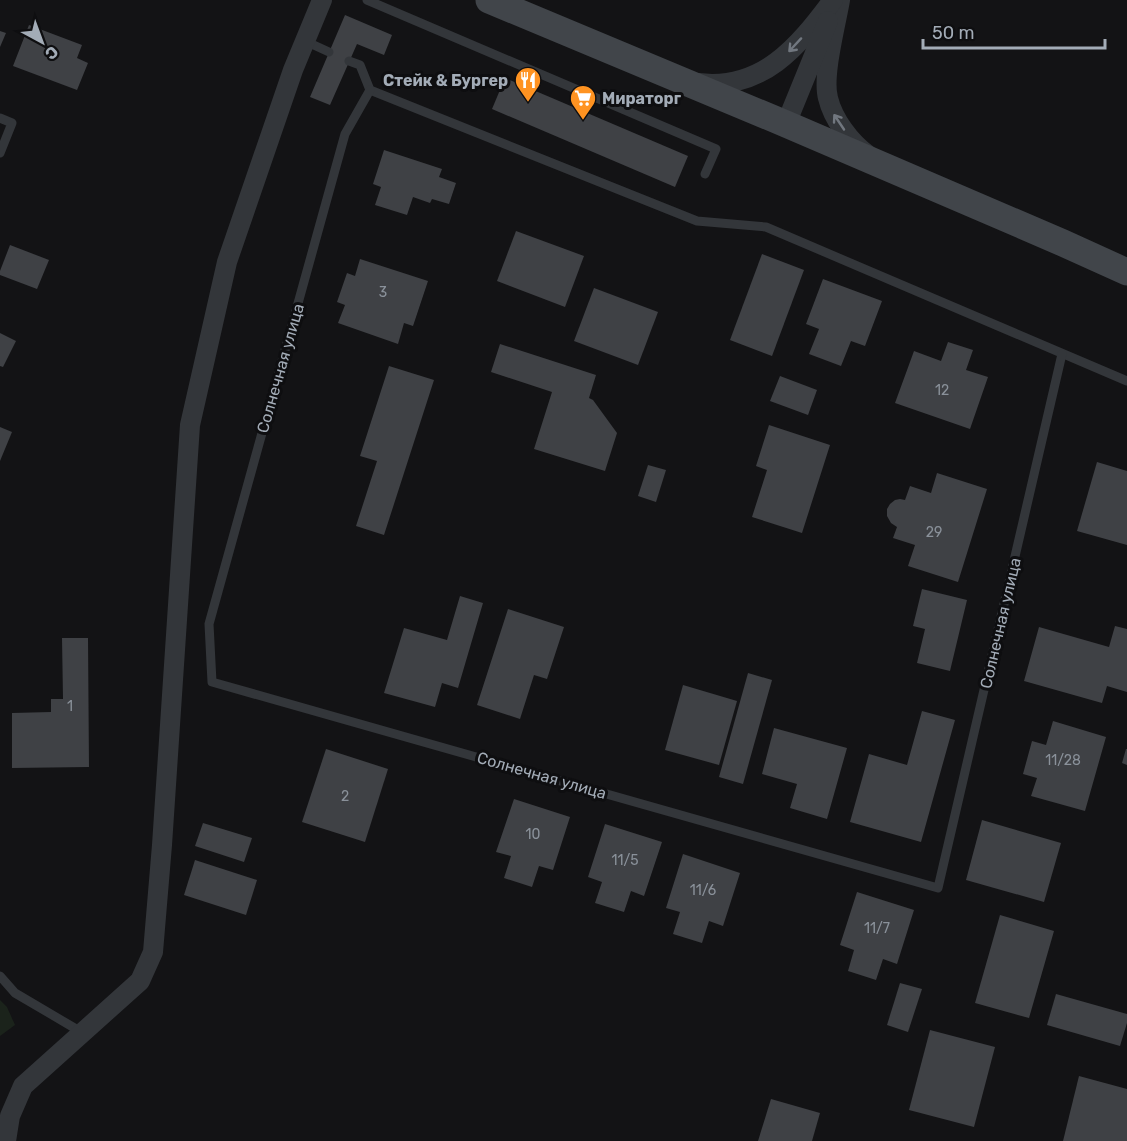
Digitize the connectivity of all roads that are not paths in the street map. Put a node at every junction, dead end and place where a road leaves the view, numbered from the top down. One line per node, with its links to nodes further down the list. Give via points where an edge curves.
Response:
1 (322, 0): 5 (street)
2 (367, 0): 14 (lane, via 716,149)
3 (489, 0): 8 (street)
4 (836, 0): 8 (street, one-way to 8, via 792,50 759,74 720,84); 11 (street); 13 (street, one-way to 4, via 844,130 827,96)
5 (305, 41): 6 (lane); 19 (street, via 227,262 190,425 153,951 140,981)
6 (329, 52)
7 (350, 61): 9 (lane, via 360,65)
8 (682, 81): 11 (street)
9 (370, 90): 16 (lane, via 697,221 766,227); 16 (lane, Солнечная улица, via 345,134 209,624 213,682 939,888)
10 (0, 118): 12 (lane, via 12,123)
11 (786, 124): 13 (street)
12 (0, 153)
13 (879, 164): 15 (street)
14 (705, 174)
15 (1127, 272)
16 (1062, 354): 17 (lane)
17 (1127, 381)
18 (0, 976): 19 (lane, via 15,993)
19 (83, 1033): 20 (street, via 23,1086 10,1116)
20 (6, 1141)

